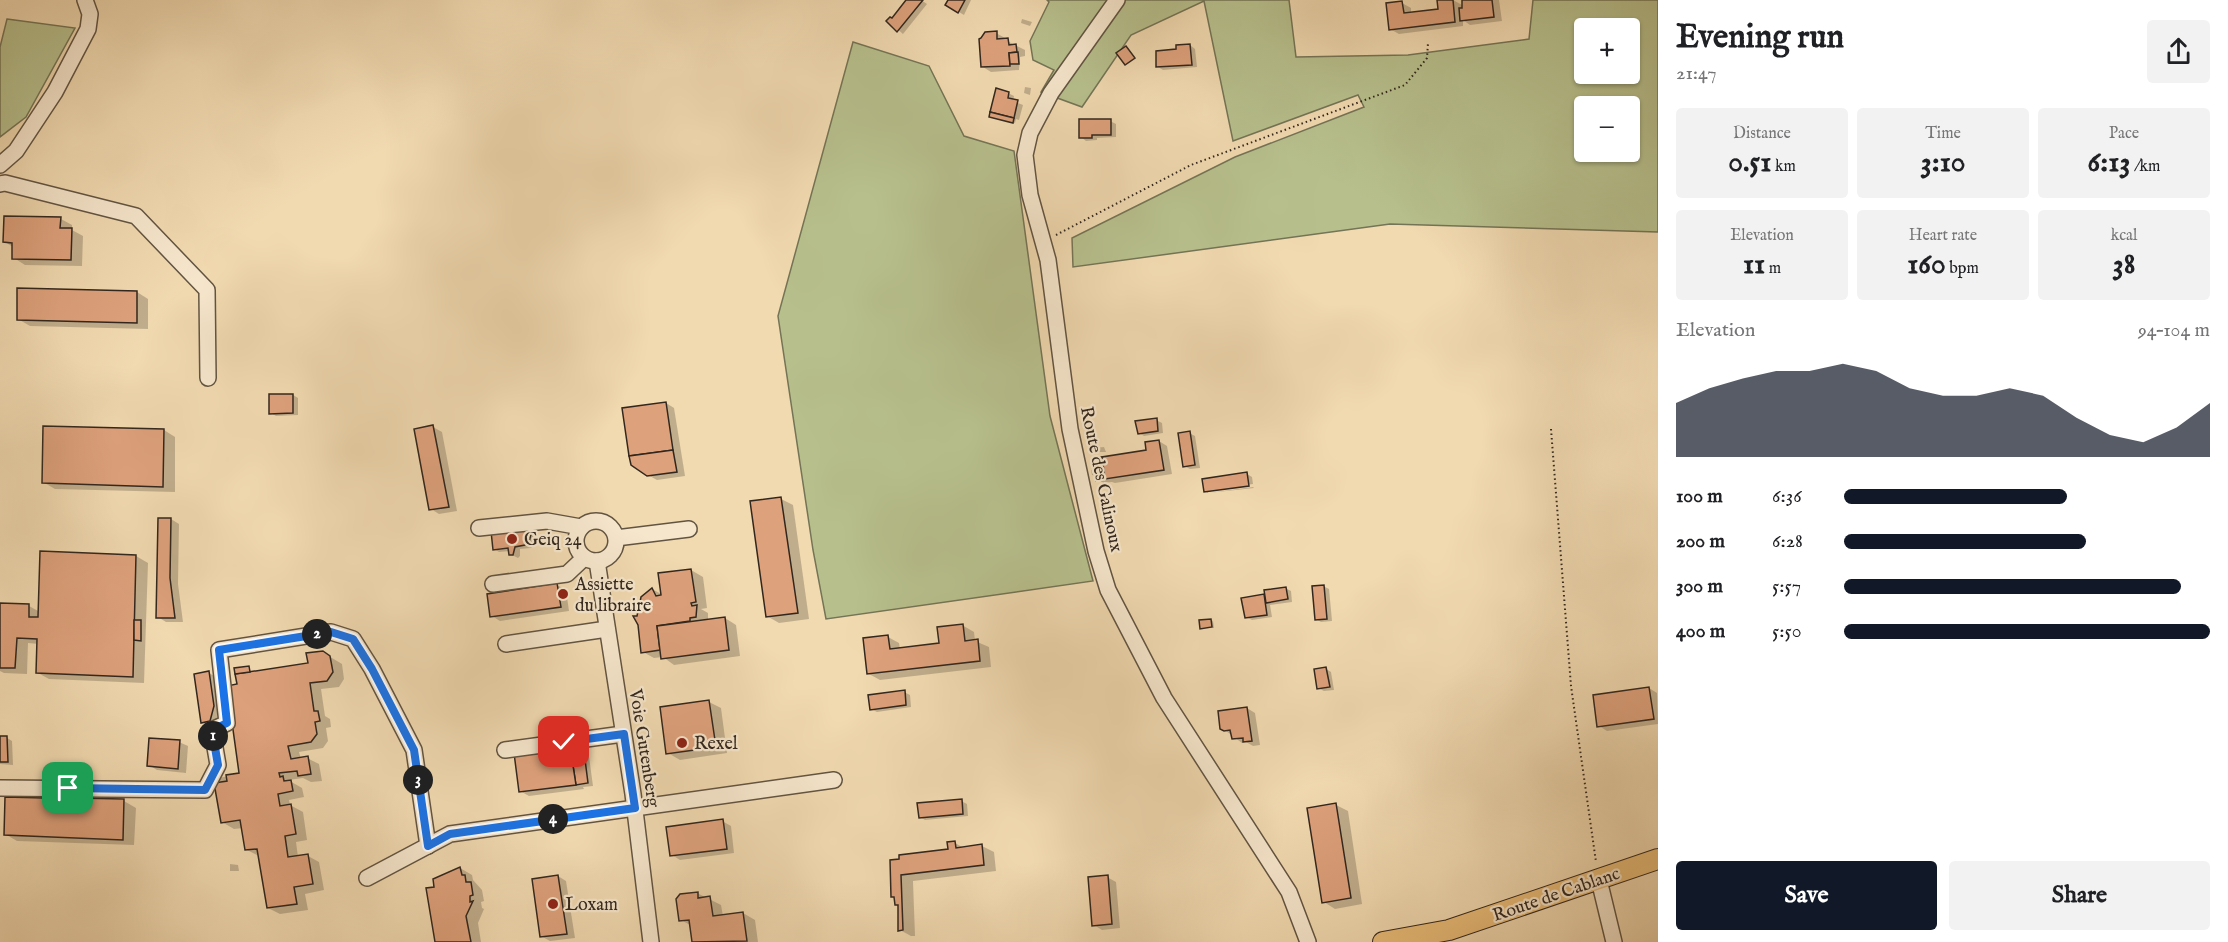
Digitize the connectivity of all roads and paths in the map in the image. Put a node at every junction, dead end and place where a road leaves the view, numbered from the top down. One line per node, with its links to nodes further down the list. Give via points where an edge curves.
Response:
1 (85, 0): 4 (street, via 90,14 88,29 55,92 16,151)
2 (1118, 0): 6 (street, Route des Galinoux, via 1051,93 1029,133 1025,155 1030,195)
3 (1428, 43): 6 (path, via 1427,58 1405,85 1191,165)
4 (0, 165)
5 (0, 184): 7 (street, via 136,216 207,290)
6 (1043, 242): 28 (street, Route des Galinoux, via 1070,429 1108,590 1164,698 1289,892)
7 (208, 378)
8 (1551, 429): 25 (path, via 1571,686)
9 (581, 527): 10 (street, via 547,521); 12 (street, via 603,522); 13 (street, via 576,547)
10 (479, 528)
11 (689, 529): 12 (street)
12 (616, 538): 13 (street, via 608,557)
13 (591, 560): 14 (street, via 567,574); 15 (street, Voie Gutenberg)
14 (493, 584)
15 (607, 629): 16 (street); 17 (street, Voie Gutenberg)
16 (506, 644)
17 (624, 734): 18 (street); 21 (street, Voie Gutenberg)
18 (505, 750)
19 (834, 780): 21 (street)
20 (0, 788): 22 (street, via 205,790 218,765 212,730 227,723 219,650 331,632 353,639 414,750)
21 (635, 808): 22 (street, via 450,834); 27 (street, Voie Gutenberg)
22 (428, 846): 24 (street)
23 (1658, 859): 25 (main road, Route de Cablanc)
24 (368, 878)
25 (1599, 880): 26 (main road, Route de Cablanc); 30 (street)
26 (1450, 936): 29 (main road, Route de Cablanc)
27 (651, 942)
28 (1308, 942)
29 (1383, 942)
30 (1614, 942)

